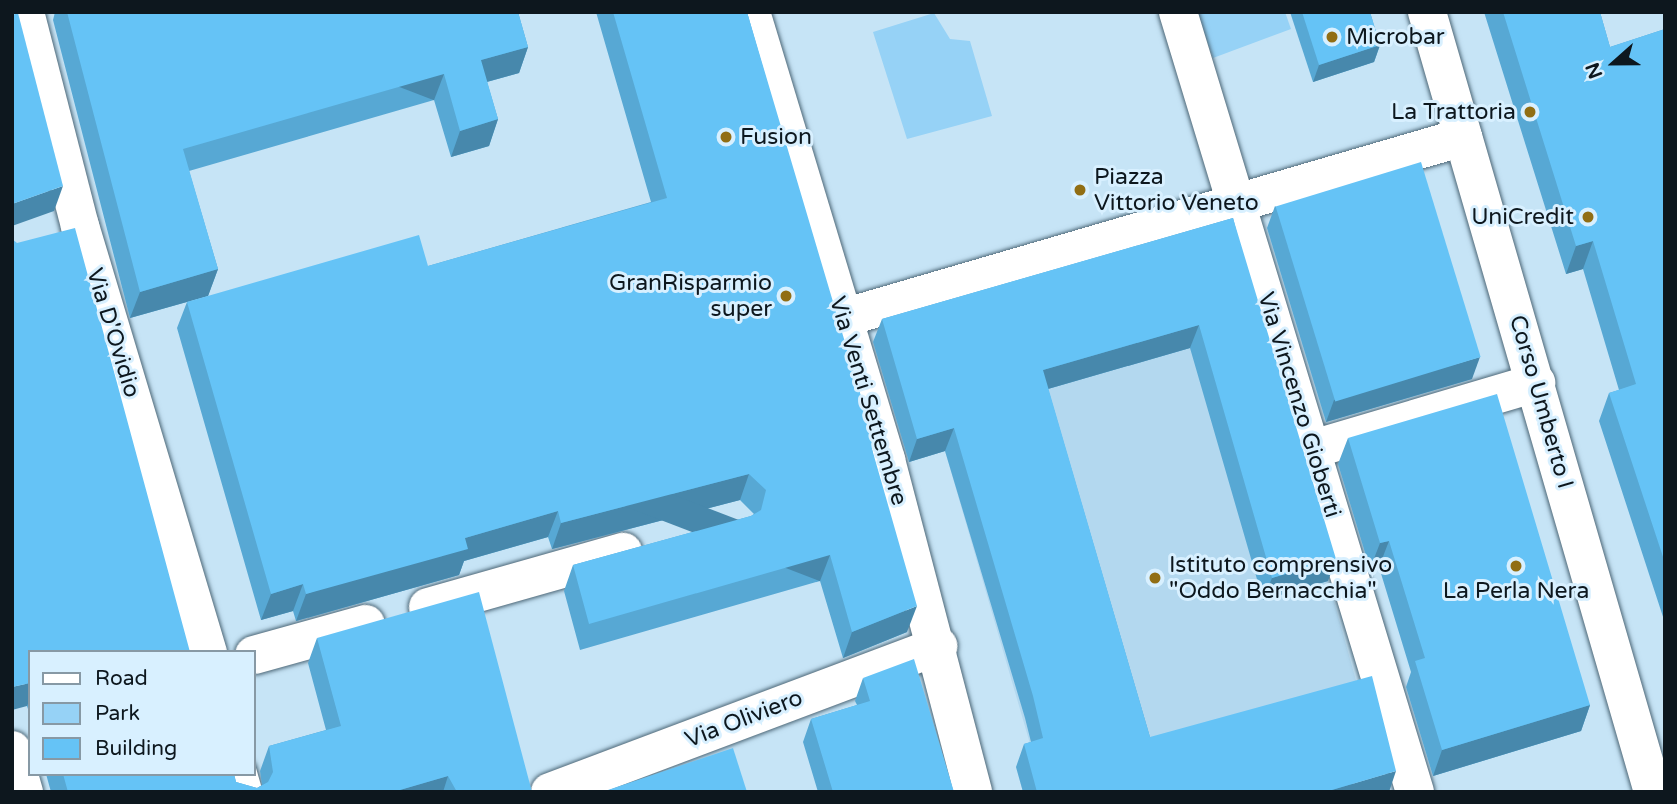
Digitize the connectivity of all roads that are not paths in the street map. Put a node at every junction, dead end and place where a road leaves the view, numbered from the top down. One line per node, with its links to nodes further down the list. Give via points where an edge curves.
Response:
1 (25, 12): 12 (street, Via D'Ovidio, via 63,232 137,410)
2 (751, 12): 7 (street, Via Venti Settembre)
3 (1178, 12): 6 (street)
4 (1426, 12): 5 (street, Corso Umberto I)
5 (1463, 137): 6 (street); 8 (street, Corso Umberto I)
6 (1239, 212): 7 (street); 9 (street, Via Vincenzo Gioberti)
7 (843, 318): 11 (street, Via Venti Settembre, via 878,481)
8 (1536, 383): 9 (street); 19 (street, Corso Umberto I)
9 (1313, 449): 18 (street, Via Vincenzo Gioberti)
10 (655, 543): 13 (street)
11 (938, 646): 16 (street, Via Oliviero); 17 (street, Via Venti Settembre)
12 (207, 650)
13 (256, 654)
14 (12, 750): 15 (street)
15 (24, 792)
16 (550, 792)
17 (973, 792)
18 (1415, 792)
19 (1653, 792)

